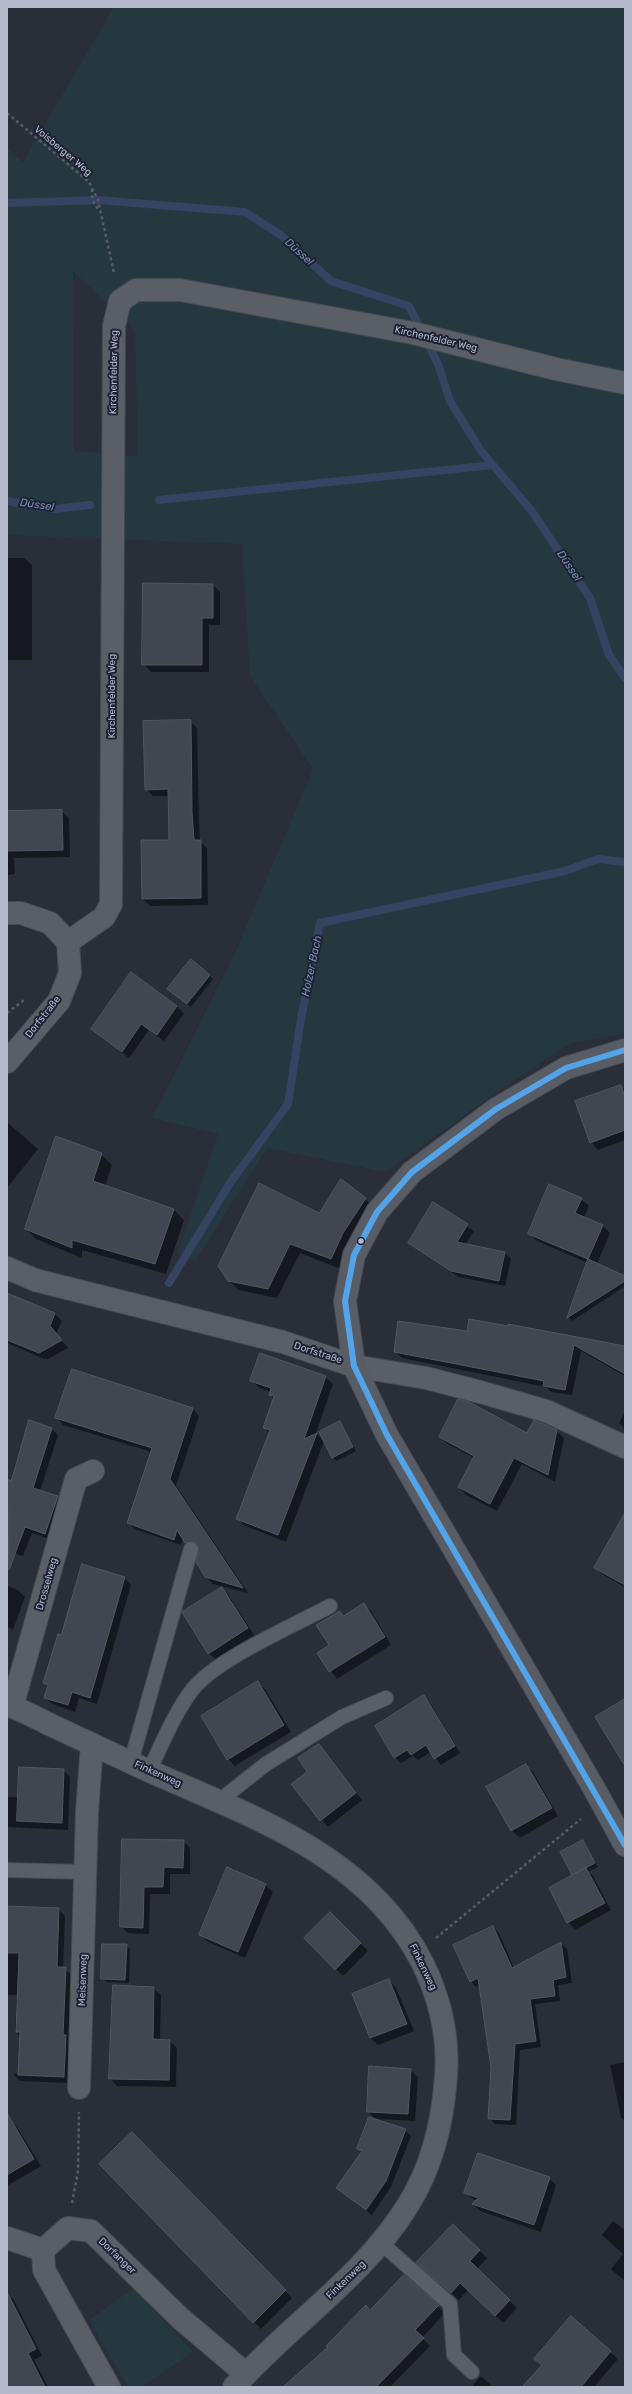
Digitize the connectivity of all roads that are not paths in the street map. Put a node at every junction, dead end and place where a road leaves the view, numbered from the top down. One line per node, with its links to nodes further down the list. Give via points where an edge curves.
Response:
1 (625, 383): 3 (street, Kirchenfelder Weg, via 556,369 413,332 180,290 136,290 120,301 114,326 111,904 104,917)
2 (7, 913): 3 (street, via 21,913 50,923)
3 (68, 942): 5 (street, Dorfstraße, via 70,973 59,1001)
4 (625, 1050): 7 (main road, via 566,1068 496,1109 412,1172 376,1212 354,1255 345,1301)
5 (7, 1062)
6 (7, 1268): 7 (street, Dorfstraße, via 35,1280 283,1342)
7 (354, 1366): 8 (street, Dorfstraße, via 426,1378 546,1411); 17 (main road, via 386,1434)
8 (625, 1447)
9 (93, 1471): 13 (street, Drosselweg, via 76,1479)
10 (191, 1549): 15 (lane)
11 (330, 1606): 15 (lane, via 207,1675 193,1689)
12 (386, 1698): 16 (lane, via 342,1717 266,1764)
13 (9, 1706): 14 (street, Finkenweg)
14 (92, 1744): 15 (street, Finkenweg); 19 (street, Meisenweg, via 87,1812)
15 (140, 1766): 16 (street, Finkenweg)
16 (219, 1801): 22 (street, Finkenweg, via 315,1850 349,1873 380,1900 401,1926 417,1953 438,1999 448,2060 437,2139 409,2205)
17 (625, 1845)
18 (7, 1870): 19 (lane)
19 (87, 1872): 20 (street, Meisenweg)
20 (80, 2088)
21 (7, 2238): 23 (street)
22 (381, 2243): 24 (lane, via 450,2304 454,2355); 25 (street, Finkenweg, via 337,2289)
23 (43, 2250): 25 (street, Dorfanger, via 68,2228 91,2231); 26 (street, via 44,2270)
24 (472, 2372)
25 (240, 2380)
26 (109, 2387)

